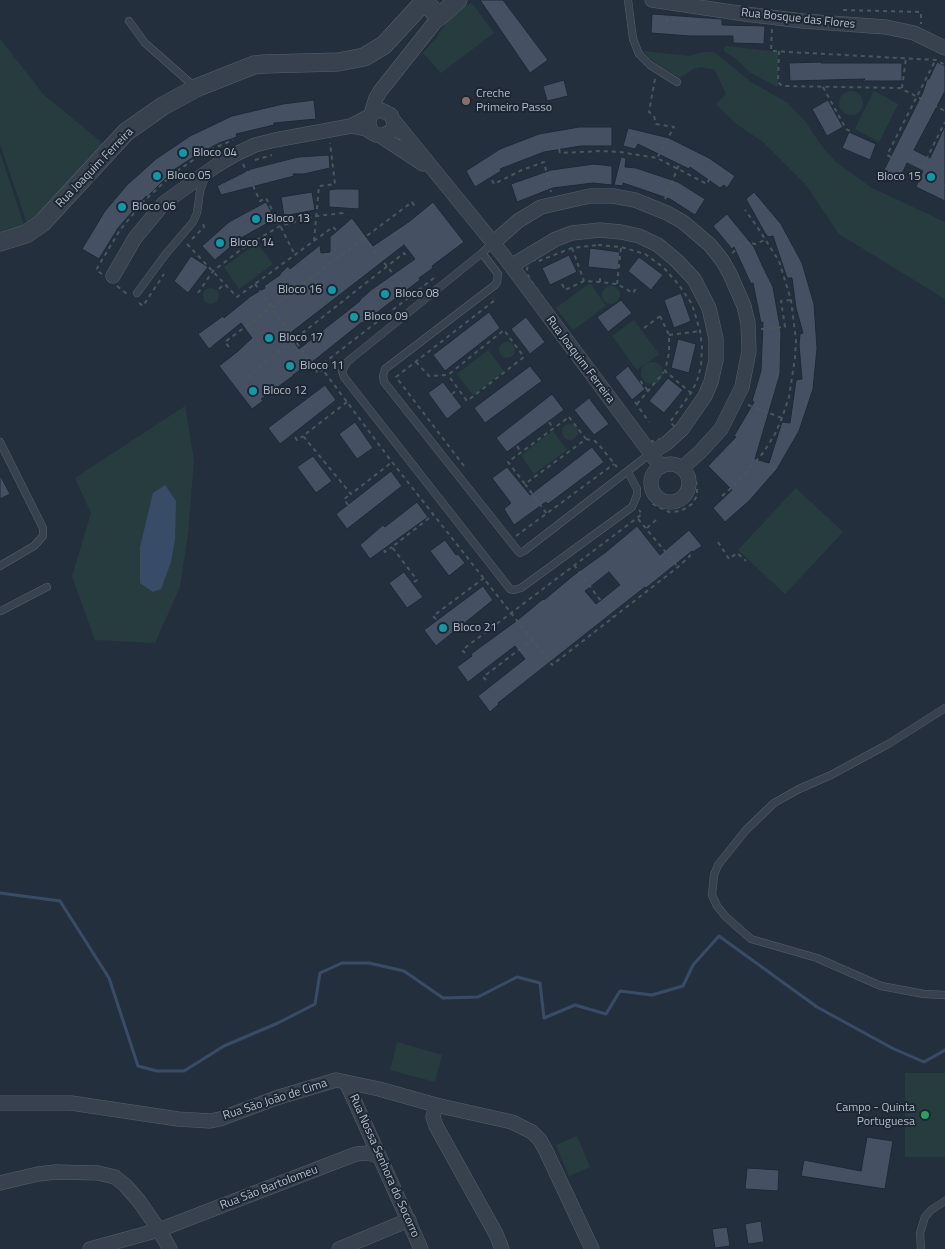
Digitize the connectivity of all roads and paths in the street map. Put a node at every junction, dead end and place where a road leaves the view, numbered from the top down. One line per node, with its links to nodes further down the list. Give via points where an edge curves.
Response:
1 (458, 0): 4 (street)
2 (628, 0): 15 (lane, via 635,48 650,66)
3 (652, 0): 7 (street, Rua Bosque das Flores, via 803,21 886,27 914,33)
4 (439, 16): 20 (street, Rua Joaquim Ferreira, via 428,5 419,7 384,45 364,57 338,62 254,65); 23 (street)
5 (129, 21): 20 (lane, via 145,43)
6 (772, 25): 8 (path, via 771,51)
7 (945, 48)
8 (779, 51): 9 (path); 18 (path, via 779,84)
9 (906, 58): 10 (path); 22 (path)
10 (936, 60): 11 (path); 12 (path)
11 (945, 65)
12 (928, 75): 14 (path); 24 (path)
13 (656, 77): 42 (path, via 649,112 656,124 674,127)
14 (932, 77)
15 (677, 82)
16 (802, 83): 18 (path)
17 (883, 83): 21 (path)
18 (802, 87): 19 (path)
19 (823, 87): 21 (path); 32 (path)
20 (196, 88): 65 (street, Rua Joaquim Ferreira, via 126,132 42,223 26,234)
21 (884, 88): 22 (path)
22 (902, 89): 24 (path)
23 (381, 90): 26 (street); 28 (street, Rua Joaquim Ferreira)
24 (917, 97): 25 (path); 27 (path)
25 (945, 111)
26 (370, 115): 28 (street, Rua Joaquim Ferreira, via 378,110); 31 (street, Rua Joaquim Ferreira); 34 (street, via 368,122)
27 (907, 115): 29 (path); 41 (path, via 887,155)
28 (390, 116): 34 (street, via 391,131 384,135); 48 (street, Rua Joaquim Ferreira)
29 (911, 118)
30 (945, 122): 33 (path)
31 (351, 126): 34 (street, Rua Joaquim Ferreira); 47 (street, Rua Joaquim Ferreira, via 255,146)
32 (850, 131)
33 (941, 131): 35 (path); 49 (path)
34 (375, 133): 48 (street, Rua Joaquim Ferreira)
35 (944, 133)
36 (329, 137): 57 (path, via 334,184 319,186)
37 (601, 145): 39 (path)
38 (559, 149): 39 (path, via 560,153)
39 (601, 151): 42 (path)
40 (271, 155): 43 (path)
41 (890, 157)
42 (657, 158): 46 (path)
43 (272, 159)
44 (680, 162): 46 (path)
45 (243, 163): 58 (path, via 260,200 266,198)
46 (678, 168): 50 (path, via 707,184); 53 (path)
47 (209, 170): 86 (street, Rua Joaquim Ferreira, via 164,203 135,238); 99 (lane, via 193,222)
48 (432, 170): 66 (street, Rua Joaquim Ferreira)
49 (922, 173)
50 (710, 178)
51 (492, 180): 52 (path, via 494,184 544,162)
52 (552, 198)
53 (663, 203)
54 (415, 207): 62 (path, via 412,202)
55 (343, 209): 57 (path, via 343,213)
56 (745, 210): 63 (path)
57 (317, 216): 58 (path, via 300,218); 64 (path)
58 (280, 226): 61 (path); 76 (path)
59 (336, 230): 64 (path, via 333,227)
60 (264, 231): 61 (path)
61 (266, 234): 78 (path)
62 (364, 238): 70 (path); 81 (path)
63 (766, 240): 77 (path, via 755,244 746,242); 105 (path, via 779,261)
64 (314, 241): 69 (path)
65 (0, 242)
66 (493, 242): 74 (lane); 80 (street, Rua Joaquim Ferreira); 164 (street, via 541,207 583,197 613,196 635,200 667,213 710,245 730,274 744,306 749,351 742,387 721,429)
67 (187, 244): 82 (path)
68 (621, 247): 71 (path); 96 (path); 115 (path, via 645,254 663,267 692,304)
69 (305, 248): 72 (path); 76 (path)
70 (351, 248): 73 (path); 102 (path)
71 (572, 248): 90 (path); 140 (path, via 536,262 534,257 527,269 529,278 649,442 664,438 676,428 670,422)
72 (308, 251)
73 (354, 251)
74 (482, 253): 166 (lane, via 498,274 497,282 386,369 384,382 519,552); 166 (lane, via 346,362 342,371 344,377 510,589 521,588 632,507 638,495)
75 (230, 254): 78 (path)
76 (295, 255): 83 (path)
77 (728, 256)
78 (232, 257): 82 (path)
79 (408, 258): 81 (path, via 404,254)
80 (510, 266): 158 (street, Rua Joaquim Ferreira); 158 (street, via 556,239 572,233 600,230 639,236 658,245 694,279 709,308 716,339 711,382 682,428)
81 (388, 267): 87 (path); 103 (path)
82 (213, 271): 92 (path); 93 (path)
83 (271, 272): 85 (path); 94 (path)
84 (600, 274): 91 (path)
85 (274, 275)
86 (113, 276)
87 (373, 278): 89 (path); 106 (path)
88 (201, 281): 92 (path)
89 (376, 281)
90 (584, 281): 91 (path); 95 (path, via 565,290)
91 (600, 282): 96 (path)
92 (204, 284): 100 (path)
93 (225, 284): 94 (path, via 237,296); 98 (path)
94 (254, 284): 108 (path)
95 (562, 284)
96 (617, 284): 97 (path, via 633,293)
97 (637, 287)
98 (219, 289)
99 (137, 293)
100 (198, 293)
101 (490, 294): 128 (path, via 495,300)
102 (288, 295): 104 (path); 108 (path)
103 (411, 296)
104 (291, 298)
105 (792, 300): 114 (path, via 781,301 785,327); 145 (path, via 795,358)
106 (341, 303): 107 (path); 119 (path)
107 (343, 306)
108 (271, 308): 111 (path); 119 (path)
109 (663, 314): 110 (path)
110 (660, 316): 113 (path); 116 (path)
111 (257, 319): 112 (path); 122 (path, via 225,342)
112 (259, 322)
113 (644, 328)
114 (756, 329)
115 (700, 331): 116 (path); 140 (path, via 701,366)
116 (668, 335): 125 (path)
117 (488, 336): 120 (path)
118 (518, 339): 121 (path)
119 (294, 340): 123 (path); 131 (path, via 318,373)
120 (490, 340): 121 (path, via 504,330); 129 (path)
121 (513, 342): 130 (path, via 524,357)
122 (229, 347)
123 (281, 351): 124 (path); 135 (path, via 249,375)
124 (283, 353)
125 (669, 353): 126 (path); 132 (path)
126 (673, 353)
127 (456, 361): 129 (path)
128 (416, 362): 134 (path, via 429,376); 163 (path, via 396,377)
129 (459, 366): 134 (path)
130 (510, 368): 133 (path); 138 (path)
131 (323, 370)
132 (664, 371): 139 (path); 140 (path)
133 (512, 372)
134 (448, 375): 137 (path)
135 (252, 378)
136 (642, 381): 139 (path)
137 (458, 390): 138 (path, via 467,401); 141 (path)
138 (479, 392): 142 (path)
139 (649, 392): 147 (path, via 636,403)
140 (691, 393)
141 (452, 394)
142 (481, 395)
143 (347, 402): 151 (path)
144 (748, 405): 145 (path)
145 (782, 418): 171 (path, via 763,453)
146 (548, 422): 149 (path)
147 (649, 422)
148 (581, 425): 150 (path)
149 (553, 428): 150 (path, via 569,417); 156 (path)
150 (578, 428): 155 (path, via 586,439)
151 (303, 436): 152 (path, via 297,440); 161 (path)
152 (295, 437)
153 (0, 442): 192 (lane, via 43,528 43,536 34,546)
154 (517, 446): 156 (path)
155 (572, 449): 157 (path); 169 (path)
156 (522, 452): 167 (path, via 508,462)
157 (575, 452)
158 (651, 454): 165 (street, Rua Joaquim Ferreira); 166 (lane)
159 (392, 462): 170 (path)
160 (614, 464): 175 (path)
161 (327, 465): 162 (path); 170 (path)
162 (323, 468)
163 (465, 468)
164 (682, 468): 165 (street, via 669,465); 165 (street, via 688,478 688,490 681,499 670,502 658,498 652,488)
165 (655, 470): 172 (path, via 647,487 653,504 669,512 682,511)
166 (628, 472)
167 (518, 476): 168 (path); 169 (path)
168 (514, 479)
169 (525, 484): 175 (path)
170 (351, 494): 173 (path, via 344,499)
171 (722, 496)
172 (692, 504)
173 (348, 505)
174 (636, 508): 177 (path, via 642,514)
175 (547, 514): 182 (path)
176 (433, 515): 185 (path)
177 (637, 518): 179 (path); 180 (path)
178 (656, 520): 179 (path)
179 (646, 528): 193 (path)
180 (621, 530): 181 (path); 188 (path)
181 (623, 533)
182 (517, 536)
183 (718, 542): 190 (path, via 729,560 737,553)
184 (459, 545): 186 (path)
185 (392, 547): 187 (path, via 386,552); 197 (path, via 416,580)
186 (456, 548)
187 (384, 550)
188 (589, 554): 189 (path); 191 (path)
189 (592, 557)
190 (746, 561)
191 (574, 565): 200 (path); 202 (path)
192 (0, 566)
193 (678, 567)
194 (484, 578): 201 (path, via 434,616)
195 (657, 578): 196 (path)
196 (659, 581)
197 (414, 582)
198 (47, 587): 199 (lane)
199 (0, 610)
200 (614, 617)
201 (436, 619)
202 (494, 626): 203 (path); 206 (path, via 462,650)
203 (497, 628)
204 (532, 640): 205 (path)
205 (514, 653): 207 (path); 208 (path, via 483,677)
206 (465, 654)
207 (517, 656)
208 (486, 680)
209 (945, 708): 210 (lane, via 890,743 774,803 746,830 718,865 712,895 726,917 751,939 817,958 881,986)
210 (945, 995)
211 (346, 1082): 212 (street, Rua São João de Cima, via 324,1083 210,1121 71,1102); 213 (street, Rua São João de Cima); 214 (street, Rua Nossa Senhora do Socorro)
212 (0, 1104)
213 (436, 1105): 223 (street, via 433,1116 436,1126); 224 (street, Rua São João de Cima, via 512,1122 532,1132 546,1151)
214 (380, 1157): 217 (street, Rua Nossa Senhora do Socorro); 218 (street, Rua São Bartolomeu, via 356,1154)
215 (0, 1183): 218 (street, via 56,1172 98,1173 115,1177 125,1185)
216 (945, 1201): 225 (lane, via 931,1210 922,1223)
217 (409, 1220): 221 (street); 222 (street, Rua Nossa Senhora do Socorro)
218 (159, 1230): 219 (street, Rua São Bartolomeu); 220 (street)
219 (90, 1249)
220 (170, 1249)
221 (339, 1249)
222 (421, 1249)
223 (502, 1249)
224 (592, 1249)
225 (921, 1249)

